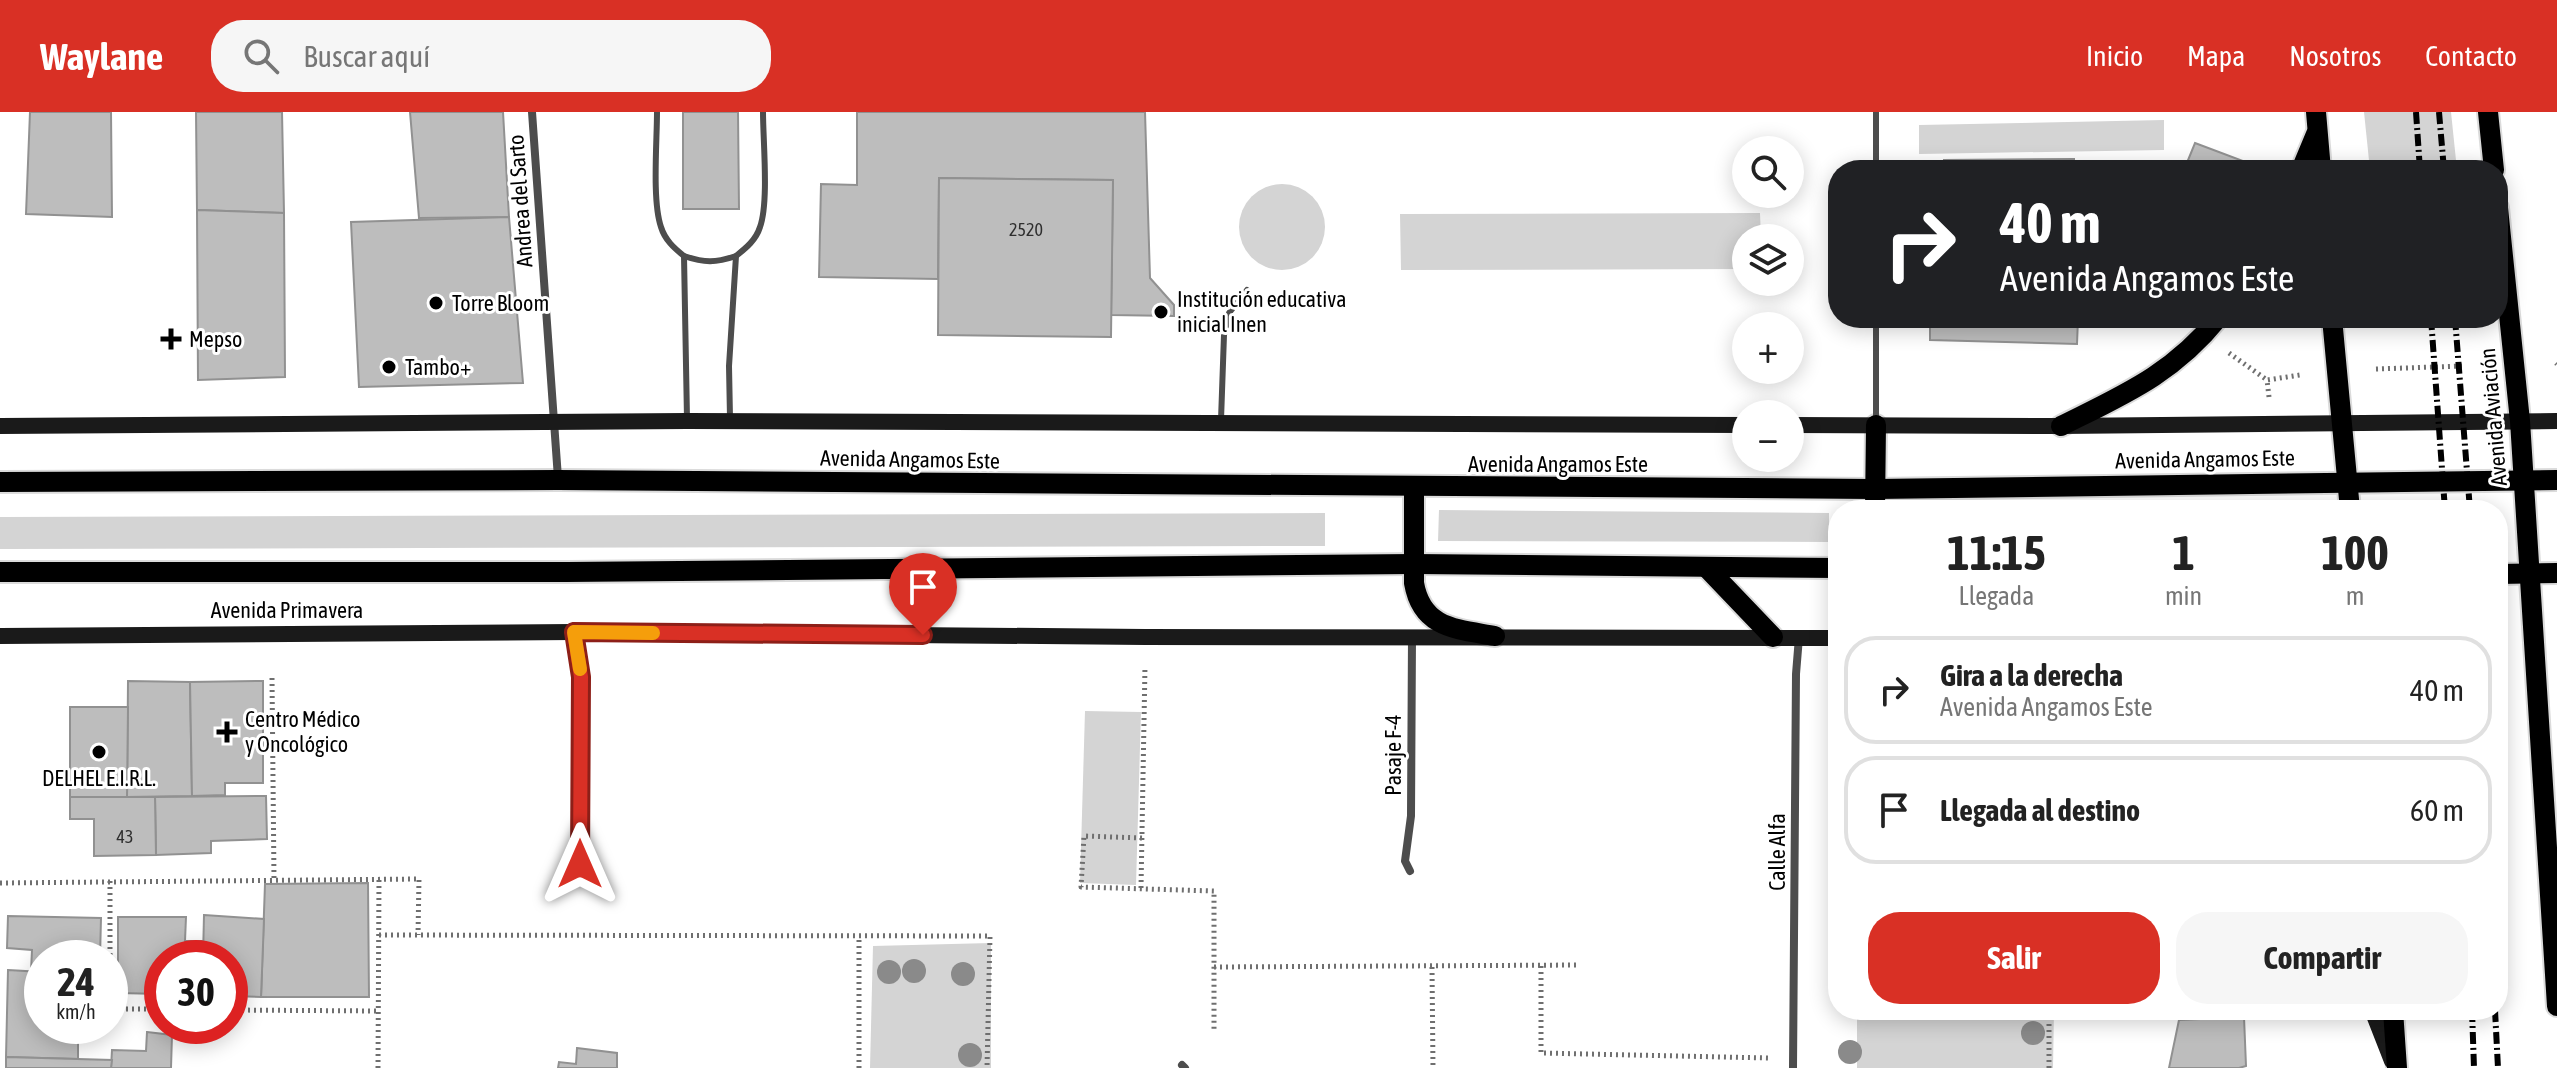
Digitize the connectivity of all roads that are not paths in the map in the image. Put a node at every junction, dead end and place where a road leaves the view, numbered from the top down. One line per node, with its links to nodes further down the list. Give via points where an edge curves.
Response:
1 (532, 112): 22 (street, Andrea del Sarto)
2 (657, 112): 11 (lane, via 659,221 671,245)
3 (763, 112): 12 (lane, via 760,229)
4 (1876, 112): 7 (lane)
5 (2488, 112): 10 (main road)
6 (2317, 121): 8 (main road); 9 (main road)
7 (1876, 160)
8 (2304, 160)
9 (2320, 160)
10 (2493, 160)
11 (684, 256): 12 (lane, via 701,262); 18 (lane)
12 (736, 256): 21 (lane)
13 (1247, 290): 23 (lane, via 1229,313 1224,335)
14 (2508, 305): 19 (main road, Avenida Aviación)
15 (1876, 328): 27 (lane)
16 (2209, 328): 29 (main road, via 2143,385)
17 (2333, 328): 24 (main road)
18 (687, 421): 21 (main road, Avenida Angamos Este); 22 (main road, Avenida Angamos Este)
19 (2520, 421): 20 (main road, Avenida Angamos Este); 24 (main road, Avenida Angamos Este); 31 (main road, Avenida Aviación)
20 (2557, 421)
21 (730, 422): 23 (main road, Avenida Angamos Este)
22 (554, 423): 28 (main road); 30 (street, Andrea del Sarto)
23 (1221, 424): 25 (main road, Avenida Angamos Este)
24 (2343, 424): 29 (main road, Avenida Angamos Este, via 2272,417); 33 (main road)
25 (1732, 425)
26 (1804, 425): 27 (main road, Avenida Angamos Este)
27 (1876, 425): 29 (main road, Avenida Angamos Este); 36 (main road)
28 (0, 426)
29 (2061, 426)
30 (558, 480): 34 (main road); 35 (main road, Avenida Angamos Este)
31 (2522, 480): 32 (main road, Avenida Angamos Este); 33 (main road, Avenida Angamos Este); 43 (main road, Avenida Aviación)
32 (2557, 480)
33 (2348, 481): 36 (main road, Avenida Angamos Este); 38 (main road)
34 (0, 482)
35 (1414, 487): 36 (main road, Avenida Angamos Este); 39 (main road)
36 (1875, 489): 37 (main road)
37 (1875, 500)
38 (2349, 500)
39 (1414, 564): 40 (main road); 42 (main road, Avenida Primavera); 48 (main road, via 1416,599 1424,611 1447,627)
40 (1707, 568): 41 (main road); 50 (main road)
41 (1828, 568)
42 (0, 572)
43 (2530, 573): 44 (main road); 45 (main road); 55 (main road, Avenida Aviación)
44 (2557, 573)
45 (2508, 574)
46 (574, 632): 47 (main road, Avenida Primavera); 49 (main road); 53 (street, via 581,677)
47 (0, 636)
48 (1495, 636): 49 (main road); 50 (main road)
49 (1412, 637): 54 (street, Pasaje F-4, via 1411,816 1405,861)
50 (1773, 637): 51 (main road)
51 (1799, 637): 52 (main road); 58 (street, Calle Alfa)
52 (1828, 638)
53 (580, 864)
54 (1410, 871)
55 (2557, 1006)
56 (2376, 1020): 59 (main road)
57 (2394, 1020): 59 (main road)
58 (1793, 1068)
59 (2396, 1068)

